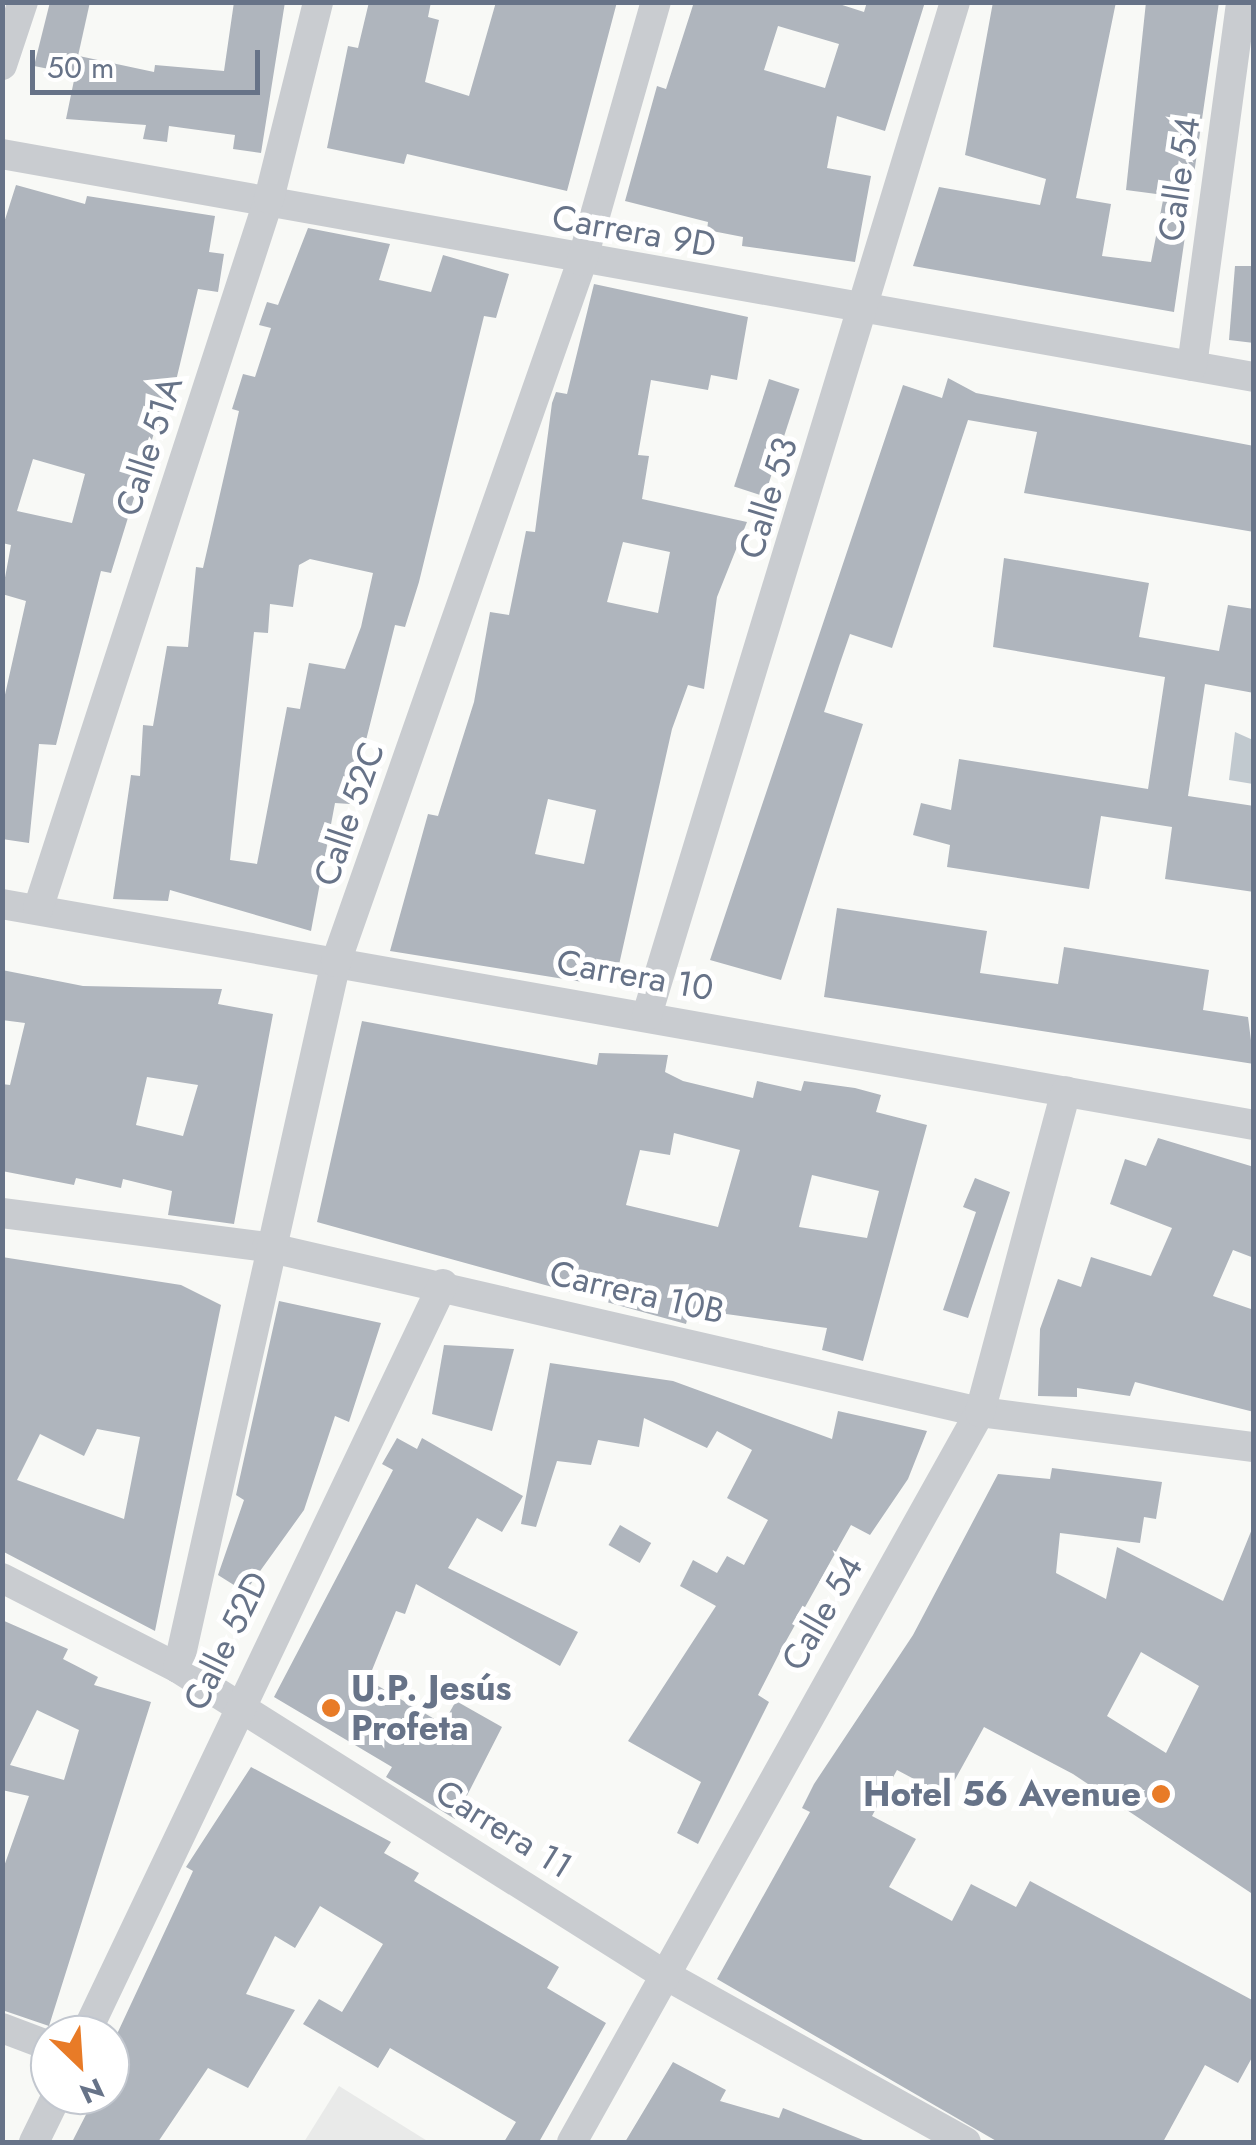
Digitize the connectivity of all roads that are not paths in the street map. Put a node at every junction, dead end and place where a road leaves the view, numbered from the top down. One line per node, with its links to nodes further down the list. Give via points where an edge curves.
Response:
1 (23, 2): 6 (street)
2 (318, 2): 8 (street, Calle 51A)
3 (656, 2): 9 (street, Calle 52C)
4 (955, 2): 10 (street, Calle 53)
5 (1240, 2): 11 (street, Calle 54)
6 (2, 64)
7 (2, 154): 8 (street, Carrera 9D)
8 (269, 199): 9 (street, Carrera 9D); 14 (street, Calle 51A)
9 (582, 261): 10 (street, Carrera 9D); 15 (street, Calle 52C)
10 (866, 308): 11 (street, Carrera 9D); 16 (street, Calle 53)
11 (1192, 366): 12 (street, Carrera 9D)
12 (1254, 377)
13 (2, 904): 14 (street, Carrera 10)
14 (38, 909): 15 (street, Carrera 10)
15 (336, 962): 16 (street, Carrera 10); 20 (street, Calle 52C)
16 (647, 1014): 17 (street, Carrera 10)
17 (1066, 1091): 18 (street, Carrera 10); 22 (street, Calle 54)
18 (1254, 1125)
19 (2, 1213): 20 (street, Carrera 10B)
20 (266, 1247): 21 (street, Carrera 10B); 25 (street, Calle 52C)
21 (443, 1284): 22 (street, Carrera 10B); 26 (street, Calle 52D)
22 (980, 1412): 23 (street, Carrera 10B); 27 (street, Calle 54)
23 (1254, 1447)
24 (2, 1578): 25 (street, Carrera 11)
25 (178, 1668): 26 (street, Carrera 11)
26 (237, 1702): 27 (street, Carrera 11); 28 (street, Calle 52D)
27 (660, 1972): 33 (street, Calle 54); 34 (street, Carrera 11)
28 (94, 2015)
29 (2, 2028): 30 (street)
30 (30, 2038)
31 (47, 2115): 32 (street)
32 (34, 2142)
33 (572, 2142)
34 (966, 2142)

